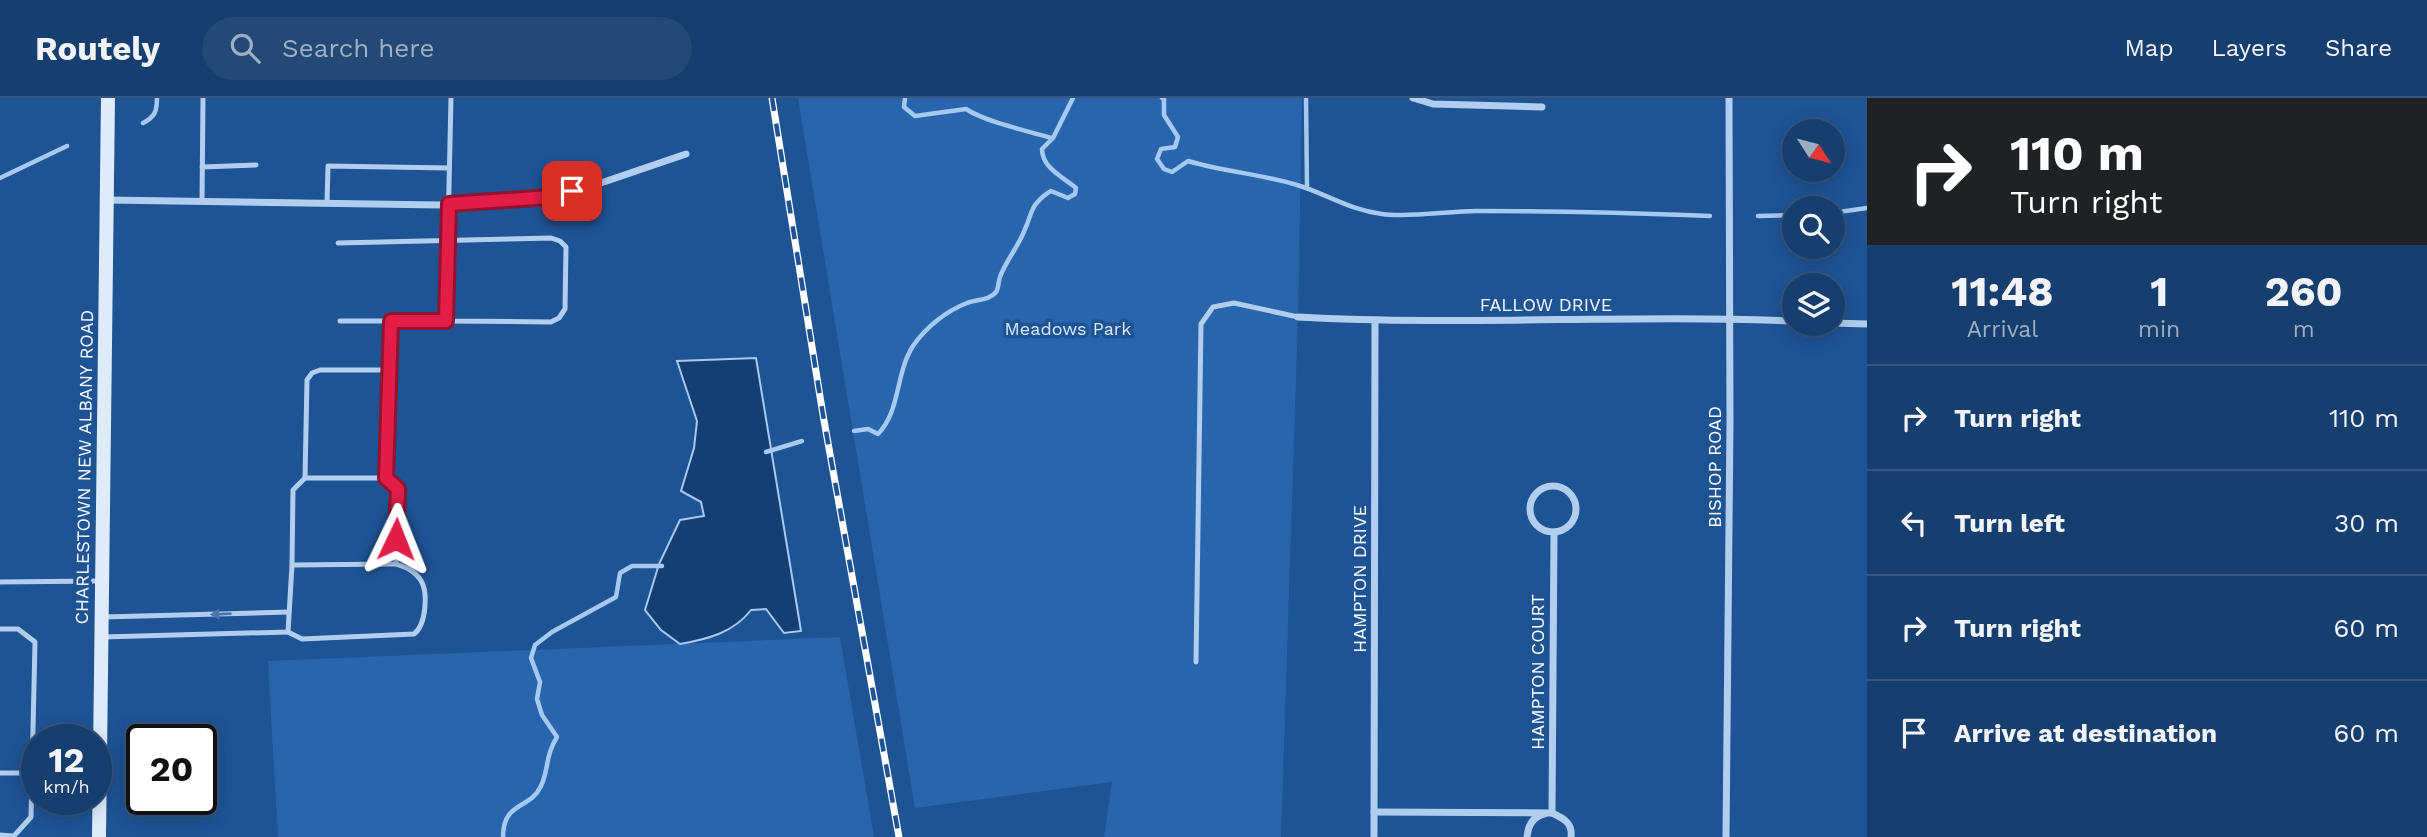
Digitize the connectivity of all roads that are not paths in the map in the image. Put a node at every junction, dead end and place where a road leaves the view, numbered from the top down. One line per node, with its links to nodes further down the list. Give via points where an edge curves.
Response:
1 (108, 98): 11 (main road, CHARLESTOWN NEW ALBANY ROAD)
2 (203, 98): 9 (lane)
3 (451, 98): 10 (lane)
4 (1413, 98): 6 (street, via 1433,104)
5 (1729, 98): 18 (street, BISHOP ROAD)
6 (1542, 107)
7 (686, 154): 14 (street, via 550,197)
8 (256, 165): 9 (lane)
9 (202, 167): 12 (lane)
10 (449, 167): 13 (lane, via 328,166); 14 (lane)
11 (107, 201): 12 (street); 32 (main road, CHARLESTOWN NEW ALBANY ROAD)
12 (202, 202): 13 (street)
13 (327, 203): 14 (street)
14 (449, 204): 15 (lane)
15 (448, 239): 16 (lane); 22 (lane); 22 (lane, via 551,238 560,242 566,247 565,309 551,322)
16 (338, 243)
17 (1298, 317): 23 (street, FALLOW DRIVE); 39 (lane, via 1234,303 1213,307 1202,324)
18 (1728, 318): 19 (street, FALLOW DRIVE); 23 (street, FALLOW DRIVE); 53 (street, BISHOP ROAD)
19 (1782, 320)
20 (340, 321): 21 (lane)
21 (391, 321): 22 (lane); 26 (lane)
22 (446, 321)
23 (1374, 321): 44 (street, HAMPTON DRIVE)
24 (1845, 323): 25 (street)
25 (1867, 324)
26 (389, 370): 27 (lane, via 312,373 307,380); 28 (lane)
27 (305, 478): 28 (lane); 31 (lane, via 293,490)
28 (386, 478): 30 (lane, via 398,489)
29 (1554, 533): 29 (street, via 1541,529 1529,506 1546,486 1559,485 1571,492 1575,518); 45 (street, HAMPTON COURT)
30 (396, 564): 31 (lane); 37 (lane, via 410,569 424,585 424,621 414,634 302,639)
31 (292, 565): 34 (lane)
32 (102, 581): 33 (lane); 35 (main road, CHARLESTOWN NEW ALBANY ROAD)
33 (0, 582)
34 (289, 612): 35 (lane, one-way to 35); 37 (lane)
35 (102, 617): 38 (main road, CHARLESTOWN NEW ALBANY ROAD)
36 (0, 629): 40 (lane, via 18,629 35,642)
37 (288, 632): 38 (lane)
38 (102, 638): 41 (main road, CHARLESTOWN NEW ALBANY ROAD)
39 (1196, 662)
40 (34, 724)
41 (99, 724)
42 (0, 773): 43 (lane)
43 (21, 773)
44 (1374, 812): 45 (street); 50 (street, HAMPTON DRIVE)
45 (1552, 813): 51 (street, via 1538,816 1528,826); 52 (street, via 1565,818)
46 (30, 815): 48 (lane, via 14,836)
47 (99, 815): 49 (main road, CHARLESTOWN NEW ALBANY ROAD)
48 (0, 835)
49 (99, 837)
50 (1374, 837)
51 (1527, 837)
52 (1571, 837)
53 (1726, 837)

